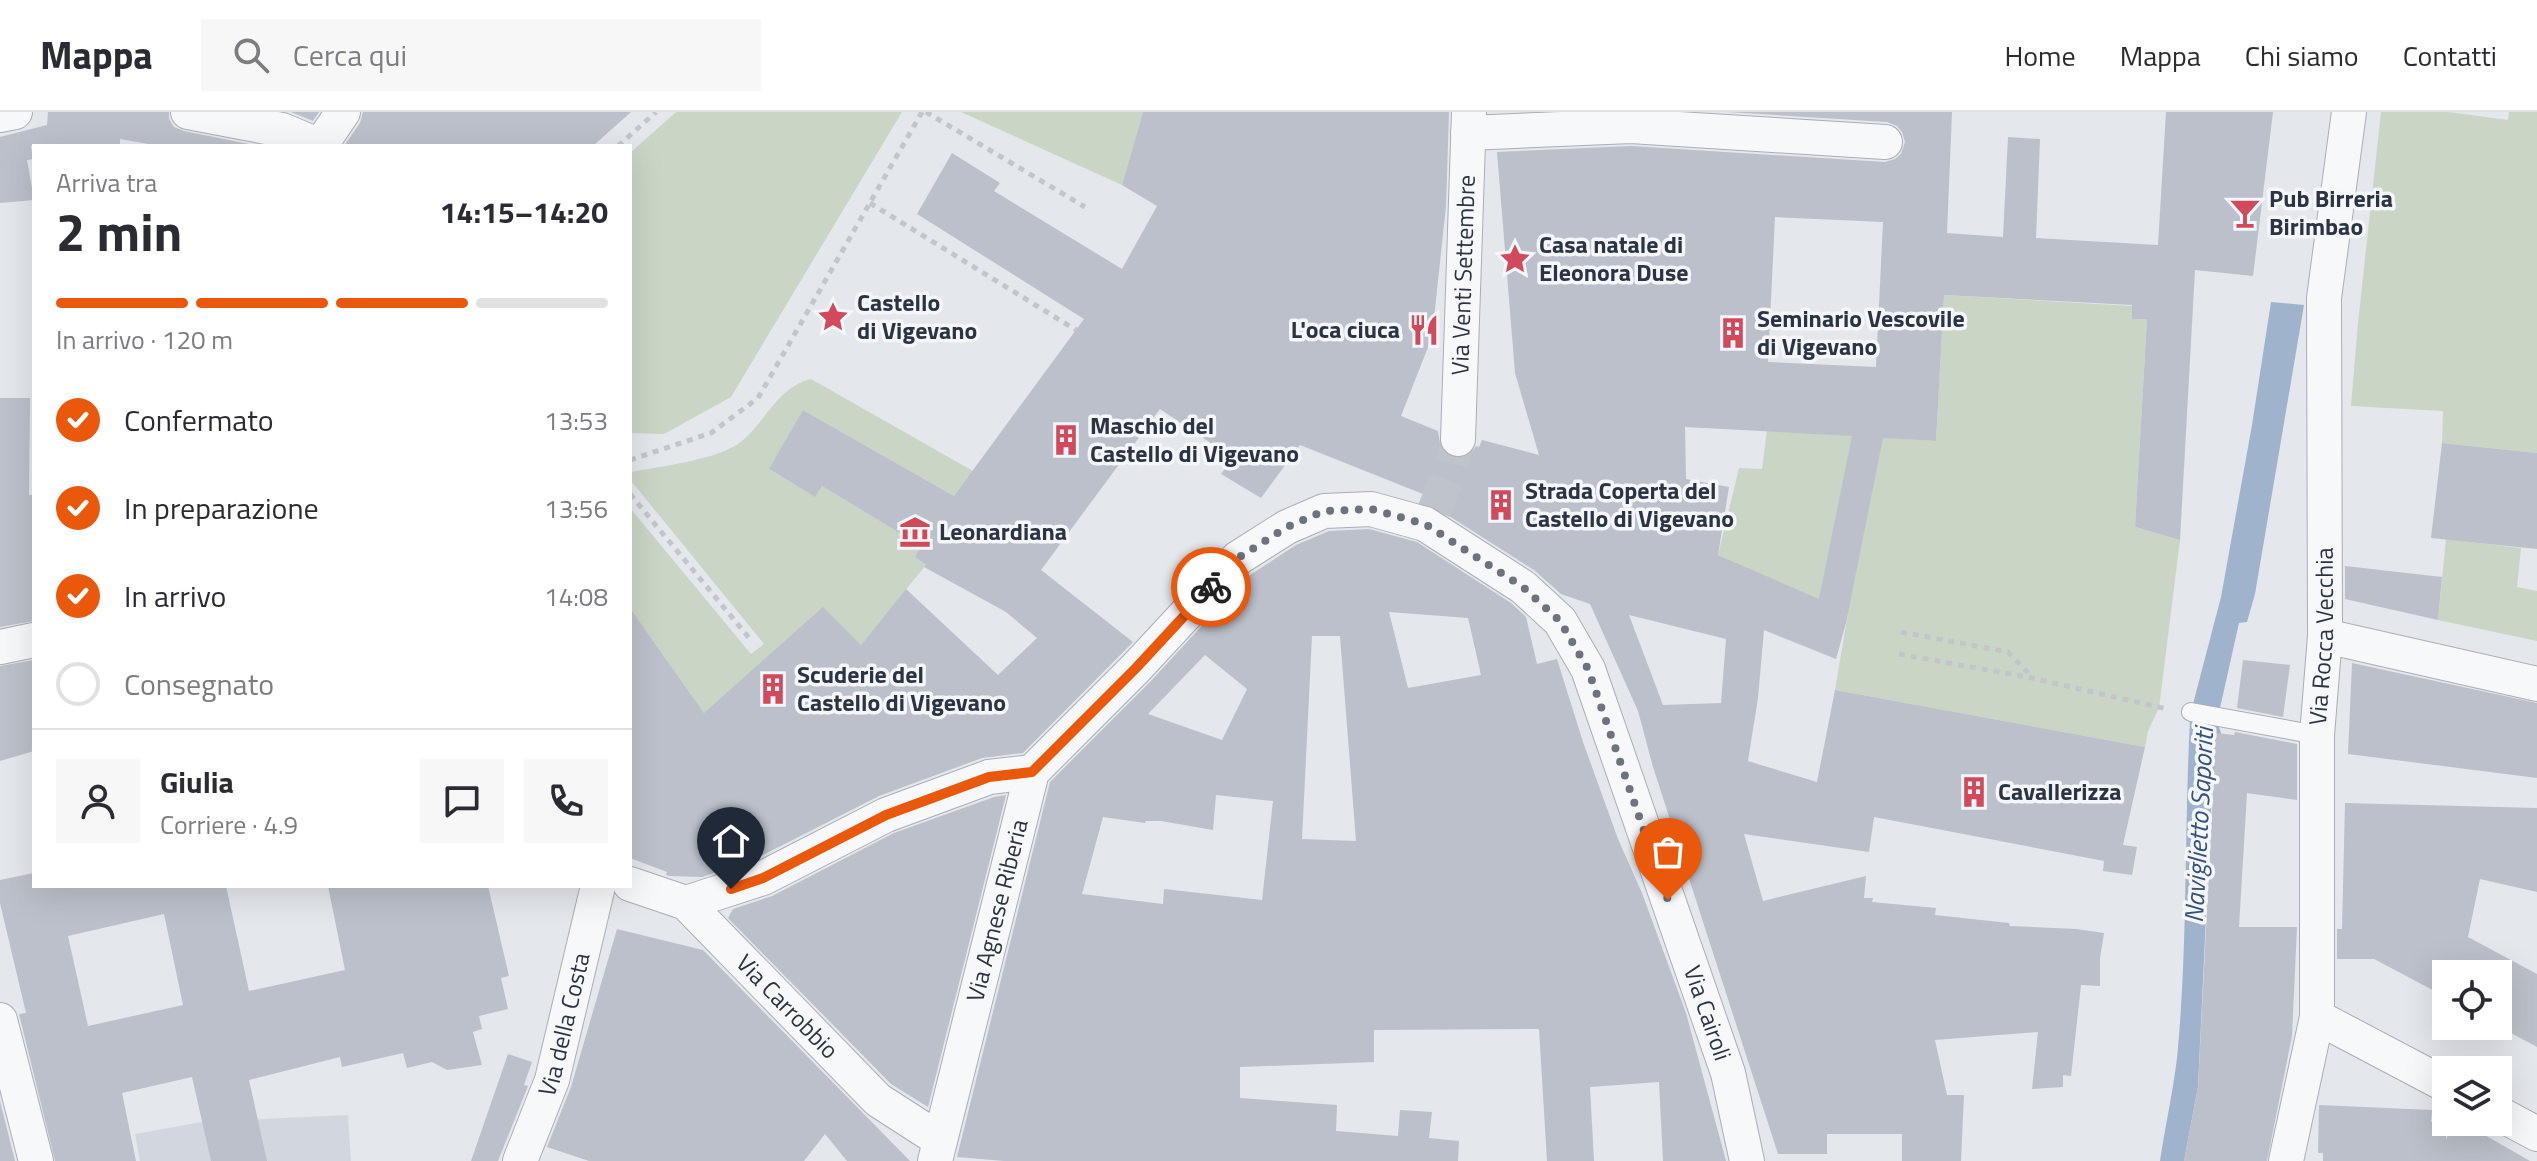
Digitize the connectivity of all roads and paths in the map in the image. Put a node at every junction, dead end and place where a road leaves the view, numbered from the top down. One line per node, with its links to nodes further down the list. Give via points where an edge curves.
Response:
1 (15, 112): 7 (street)
2 (188, 112): 10 (street, via 282,130)
3 (343, 112): 11 (street)
4 (656, 112): 12 (path)
5 (924, 112): 13 (path); 14 (path)
6 (2349, 112): 20 (street, Via Rocca Vecchia, via 2324,298)
7 (0, 115)
8 (1468, 122): 9 (street); 16 (street, Via Venti Settembre)
9 (1885, 142)
10 (315, 144)
11 (321, 144)
12 (620, 144)
13 (870, 203): 15 (path); 17 (path, via 758,398 711,433)
14 (1085, 207)
15 (1076, 330)
16 (1458, 439)
17 (632, 459)
18 (632, 496): 21 (path)
19 (1901, 632): 25 (path, via 2008,652)
20 (2325, 636): 26 (street); 28 (street, Via Rocca Vecchia)
21 (750, 639)
22 (32, 640): 23 (street)
23 (0, 647)
24 (1899, 654): 25 (path)
25 (2032, 678): 27 (path)
26 (2537, 684)
27 (2191, 712): 28 (lane)
28 (2317, 735): 33 (street, Via Rocca Vecchia)
29 (1032, 772): 32 (street, via 989,777 886,815 763,878); 38 (street, Via Agnese Riberia); 41 (street, Via Cairoli, via 1238,558 1324,511 1371,509 1429,517 1560,621 1588,669 1728,1073)
30 (632, 885): 32 (street, Via Carrobbio)
31 (598, 888): 40 (street, Via della Costa, via 552,1080)
32 (686, 903): 38 (street, Via Carrobbio, via 878,1100)
33 (2317, 1017): 35 (street); 42 (street, Via Rocca Vecchia)
34 (0, 1020): 39 (street)
35 (2432, 1078)
36 (2512, 1121): 37 (street)
37 (2537, 1134)
38 (937, 1150)
39 (36, 1161)
40 (520, 1161)
41 (1747, 1161)
42 (2286, 1161)

